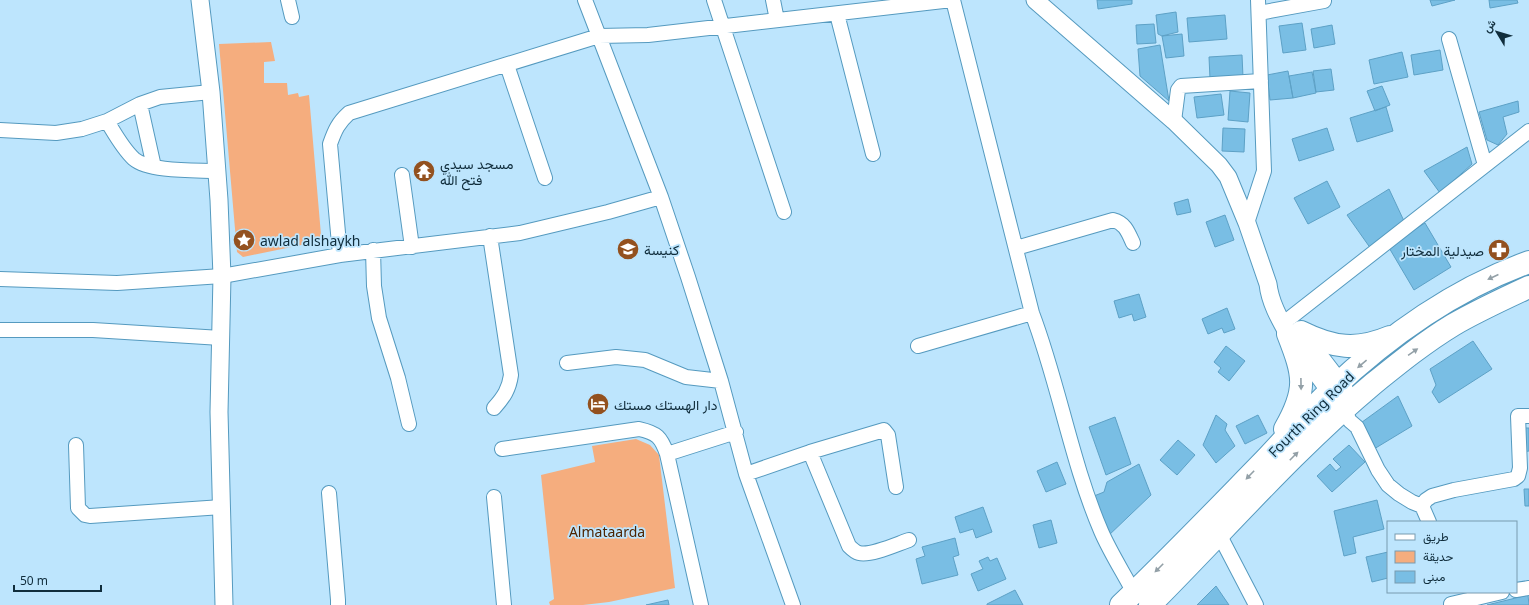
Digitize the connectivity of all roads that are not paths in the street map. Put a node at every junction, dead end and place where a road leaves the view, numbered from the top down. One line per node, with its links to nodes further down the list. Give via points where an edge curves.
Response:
1 (200, 0): 19 (street)
2 (288, 0): 12 (street)
3 (585, 0): 15 (street)
4 (714, 0): 14 (street)
5 (773, 0): 13 (street)
6 (952, 0): 9 (street); 37 (street)
7 (1035, 0): 22 (street)
8 (1324, 1): 10 (street)
9 (927, 2): 11 (street)
10 (1258, 7): 18 (street)
11 (837, 14): 13 (street); 25 (street)
12 (292, 17)
13 (777, 20): 14 (street)
14 (723, 26): 15 (street, via 648,36); 32 (street)
15 (599, 36): 17 (street); 31 (street)
16 (1449, 38): 26 (street)
17 (507, 64): 30 (street); 39 (street, via 350,113 340,122 330,144)
18 (1261, 81): 22 (street, via 1181,86 1178,90); 33 (street, via 1264,171)
19 (211, 92): 20 (street, via 160,98); 28 (street)
20 (140, 104): 21 (street); 27 (street)
21 (107, 121): 23 (street, via 56,134); 27 (street, via 126,152 135,160)
22 (1174, 121): 33 (street, via 1228,177)
23 (0, 130)
24 (1529, 131): 26 (street)
25 (873, 154)
26 (1485, 165): 45 (street)
27 (154, 167): 28 (street)
28 (216, 170): 41 (street)
29 (402, 176): 36 (street)
30 (545, 178)
31 (661, 197): 34 (street, via 520,233); 51 (street)
32 (784, 212)
33 (1247, 223): 45 (street, via 1268,284 1269,295)
34 (490, 236): 36 (street); 54 (street, via 511,375 504,397)
35 (1132, 243): 37 (street, via 1127,229 1112,220)
36 (412, 247): 38 (street)
37 (1016, 248): 44 (street)
38 (373, 250): 39 (street); 56 (street, via 374,286 379,318)
39 (340, 255): 41 (street)
40 (1529, 262): 47 (main road, Fourth Ring Road, one-way to 47, via 1441,304)
41 (222, 276): 42 (street, via 117,283); 48 (street)
42 (0, 279)
43 (1529, 288): 53 (main road, Fourth Ring Road, one-way to 43, via 1405,358 1453,325)
44 (1032, 313): 49 (street); 76 (street, via 1101,531)
45 (1293, 328): 47 (main road, via 1329,343 1348,346 1373,344); 52 (street); 61 (main road, one-way to 61, via 1302,388 1296,410)
46 (0, 330): 48 (street, via 93,330)
47 (1398, 334): 52 (main road, Fourth Ring Road, one-way to 52)
48 (221, 338): 68 (street, via 219,412)
49 (918, 346)
50 (567, 363): 51 (street, via 616,357 645,360 686,377)
51 (721, 381): 57 (street)
52 (1335, 387): 53 (street); 61 (main road, Fourth Ring Road)
53 (1348, 406): 67 (street, via 1350,421 1357,427 1388,485 1398,494); 70 (main road, Fourth Ring Road, one-way to 53, via 1295,455)
54 (494, 408)
55 (1529, 416): 67 (street, via 1518,416 1518,476 1514,479 1432,496)
56 (409, 424)
57 (736, 432): 62 (street); 63 (street)
58 (76, 445): 68 (street, via 78,508 85,515)
59 (502, 449): 62 (street, via 639,429 652,432 663,442)
60 (810, 452): 63 (street); 64 (street, via 884,430 888,435); 71 (street, via 849,546 860,553 868,554)
61 (1271, 453): 76 (main road, Fourth Ring Road, one-way to 76)
62 (667, 454): 80 (street)
63 (746, 474): 81 (street)
64 (896, 488)
65 (329, 494): 78 (street)
66 (494, 497): 79 (street)
67 (1422, 506): 69 (street)
68 (222, 507): 77 (street)
69 (1429, 521)
70 (1219, 534): 76 (main road, Fourth Ring Road); 82 (street)
71 (909, 540)
72 (1529, 588): 73 (street)
73 (1517, 590)
74 (1496, 593): 75 (street)
75 (1450, 600)
76 (1135, 601)
77 (224, 605)
78 (338, 605)
79 (504, 605)
80 (701, 605)
81 (793, 605)
82 (1256, 605)

